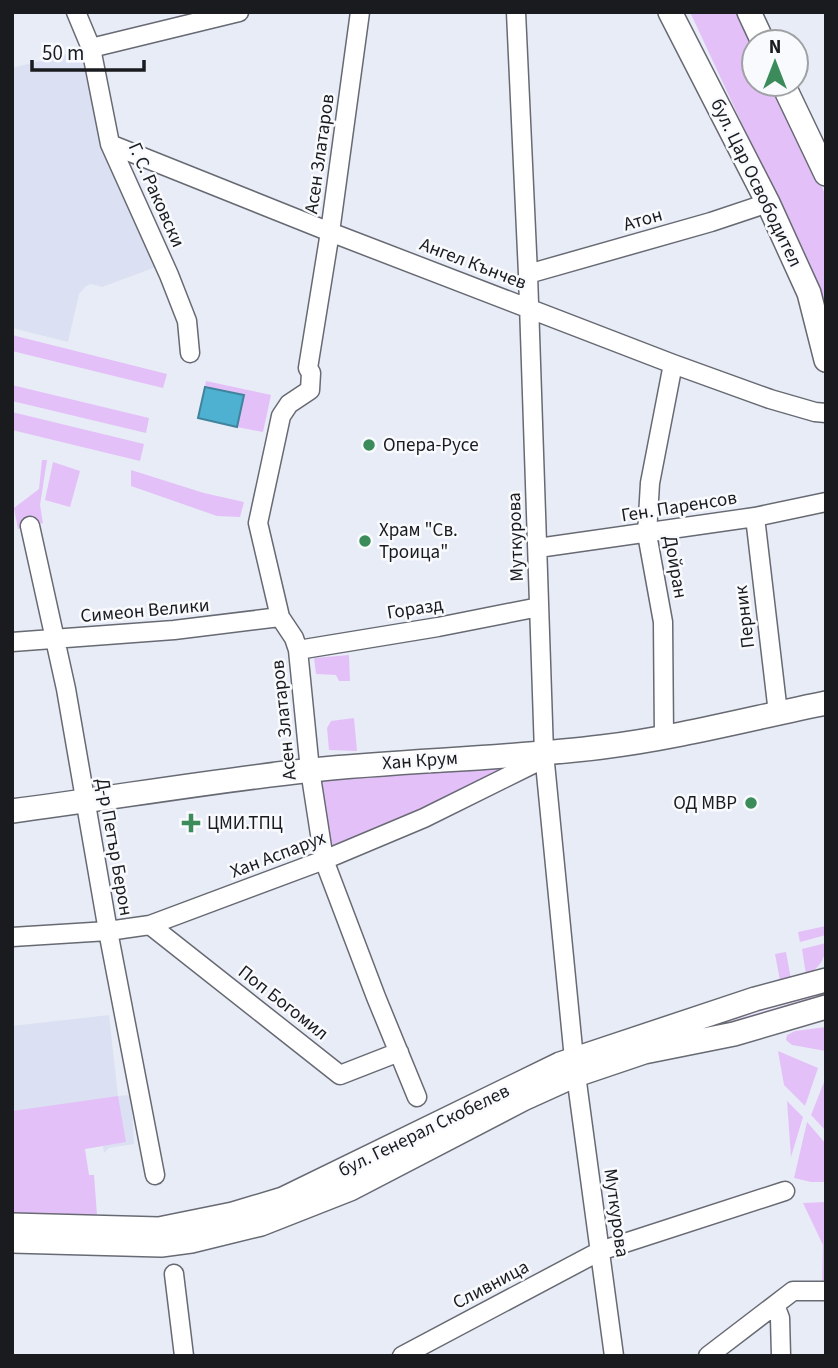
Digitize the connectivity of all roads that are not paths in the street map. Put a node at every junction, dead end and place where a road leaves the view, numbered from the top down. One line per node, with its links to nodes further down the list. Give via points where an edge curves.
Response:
1 (76, 12): 8 (street, Г. С. Раковски)
2 (239, 12): 8 (street)
3 (360, 12): 13 (street, Асен Златаров)
4 (516, 12): 14 (street, Муткурова)
5 (670, 12): 12 (main road, бул. Цар Освободител)
6 (749, 12): 7 (main road)
7 (756, 28)
8 (91, 48): 10 (street, Г. С. Раковски)
9 (790, 98): 11 (main road)
10 (110, 144): 13 (street, Ангел Кънчев); 16 (street, Г. С. Раковски, via 187,321)
11 (826, 174)
12 (768, 203): 14 (street, Атон); 17 (main road, бул. Цар Освободител, via 809,293)
13 (330, 232): 15 (street, Ангел Кънчев); 26 (street, Асен Златаров, via 308,368 310,390 289,404 281,416 258,523)
14 (528, 274): 15 (street, Муткурова)
15 (529, 308): 18 (street, Ангел Кънчев); 24 (street, Муткурова)
16 (190, 353)
17 (826, 360)
18 (673, 364): 19 (street, Ангел Кънчев, via 770,399); 23 (street, Дойран, via 650,483)
19 (826, 413)
20 (826, 502): 21 (street, Ген. Паренсов)
21 (755, 517): 23 (street, Ген. Паренсов); 31 (street, Перник)
22 (30, 526): 27 (street, Д-р Петър Берон)
23 (647, 534): 24 (street, Ген. Паренсов); 32 (street, Дойран, via 663,622)
24 (538, 548): 25 (street, Муткурова)
25 (539, 607): 29 (street, Горазд); 33 (street, Муткурова)
26 (280, 617): 27 (street, Симеон Велики); 29 (street, Асен Златаров)
27 (55, 639): 28 (street, Симеон Велики); 35 (street, Д-р Петър Берон)
28 (12, 642)
29 (298, 650): 34 (street, Асен Златаров)
30 (826, 703): 31 (main road, Хан Крум)
31 (778, 713): 32 (main road, Хан Крум)
32 (664, 737): 33 (main road, Хан Крум)
33 (541, 754): 34 (main road, Хан Крум); 37 (street, Хан Аспарух, via 533,764 424,818); 44 (street, Муткурова)
34 (310, 770): 35 (main road, Хан Крум); 37 (street, Асен Златаров)
35 (85, 801): 36 (main road, Хан Крум); 39 (street, Д-р Петър Берон)
36 (12, 811)
37 (324, 860): 38 (street, Хан Аспарух); 43 (street, Асен Златаров)
38 (150, 925): 39 (street, Хан Аспарух); 43 (street, Поп Богомил, via 340,1075)
39 (108, 932): 40 (street, Хан Аспарух); 46 (street, Д-р Петър Берон)
40 (12, 937)
41 (826, 980): 44 (main road, бул. Генерал Скобелев, via 755,999)
42 (820, 1011): 44 (main road, бул. Генерал Скобелев)
43 (399, 1052): 45 (street, Асен Златаров)
44 (575, 1067): 48 (main road, бул. Генерал Скобелев, via 313,1186 246,1210 159,1229); 49 (main road, бул. Генерал Скобелев, via 350,1189 261,1224 161,1245); 50 (street, Муткурова)
45 (417, 1097)
46 (155, 1175)
47 (785, 1191): 50 (street, Сливница)
48 (12, 1225)
49 (12, 1241)
50 (600, 1251): 55 (street, Сливница); 56 (street, Муткурова)
51 (174, 1274): 54 (street)
52 (826, 1291): 53 (street, via 793,1291)
53 (775, 1305): 57 (street); 58 (street)
54 (184, 1356)
55 (402, 1356)
56 (614, 1356)
57 (708, 1356)
58 (781, 1356)

